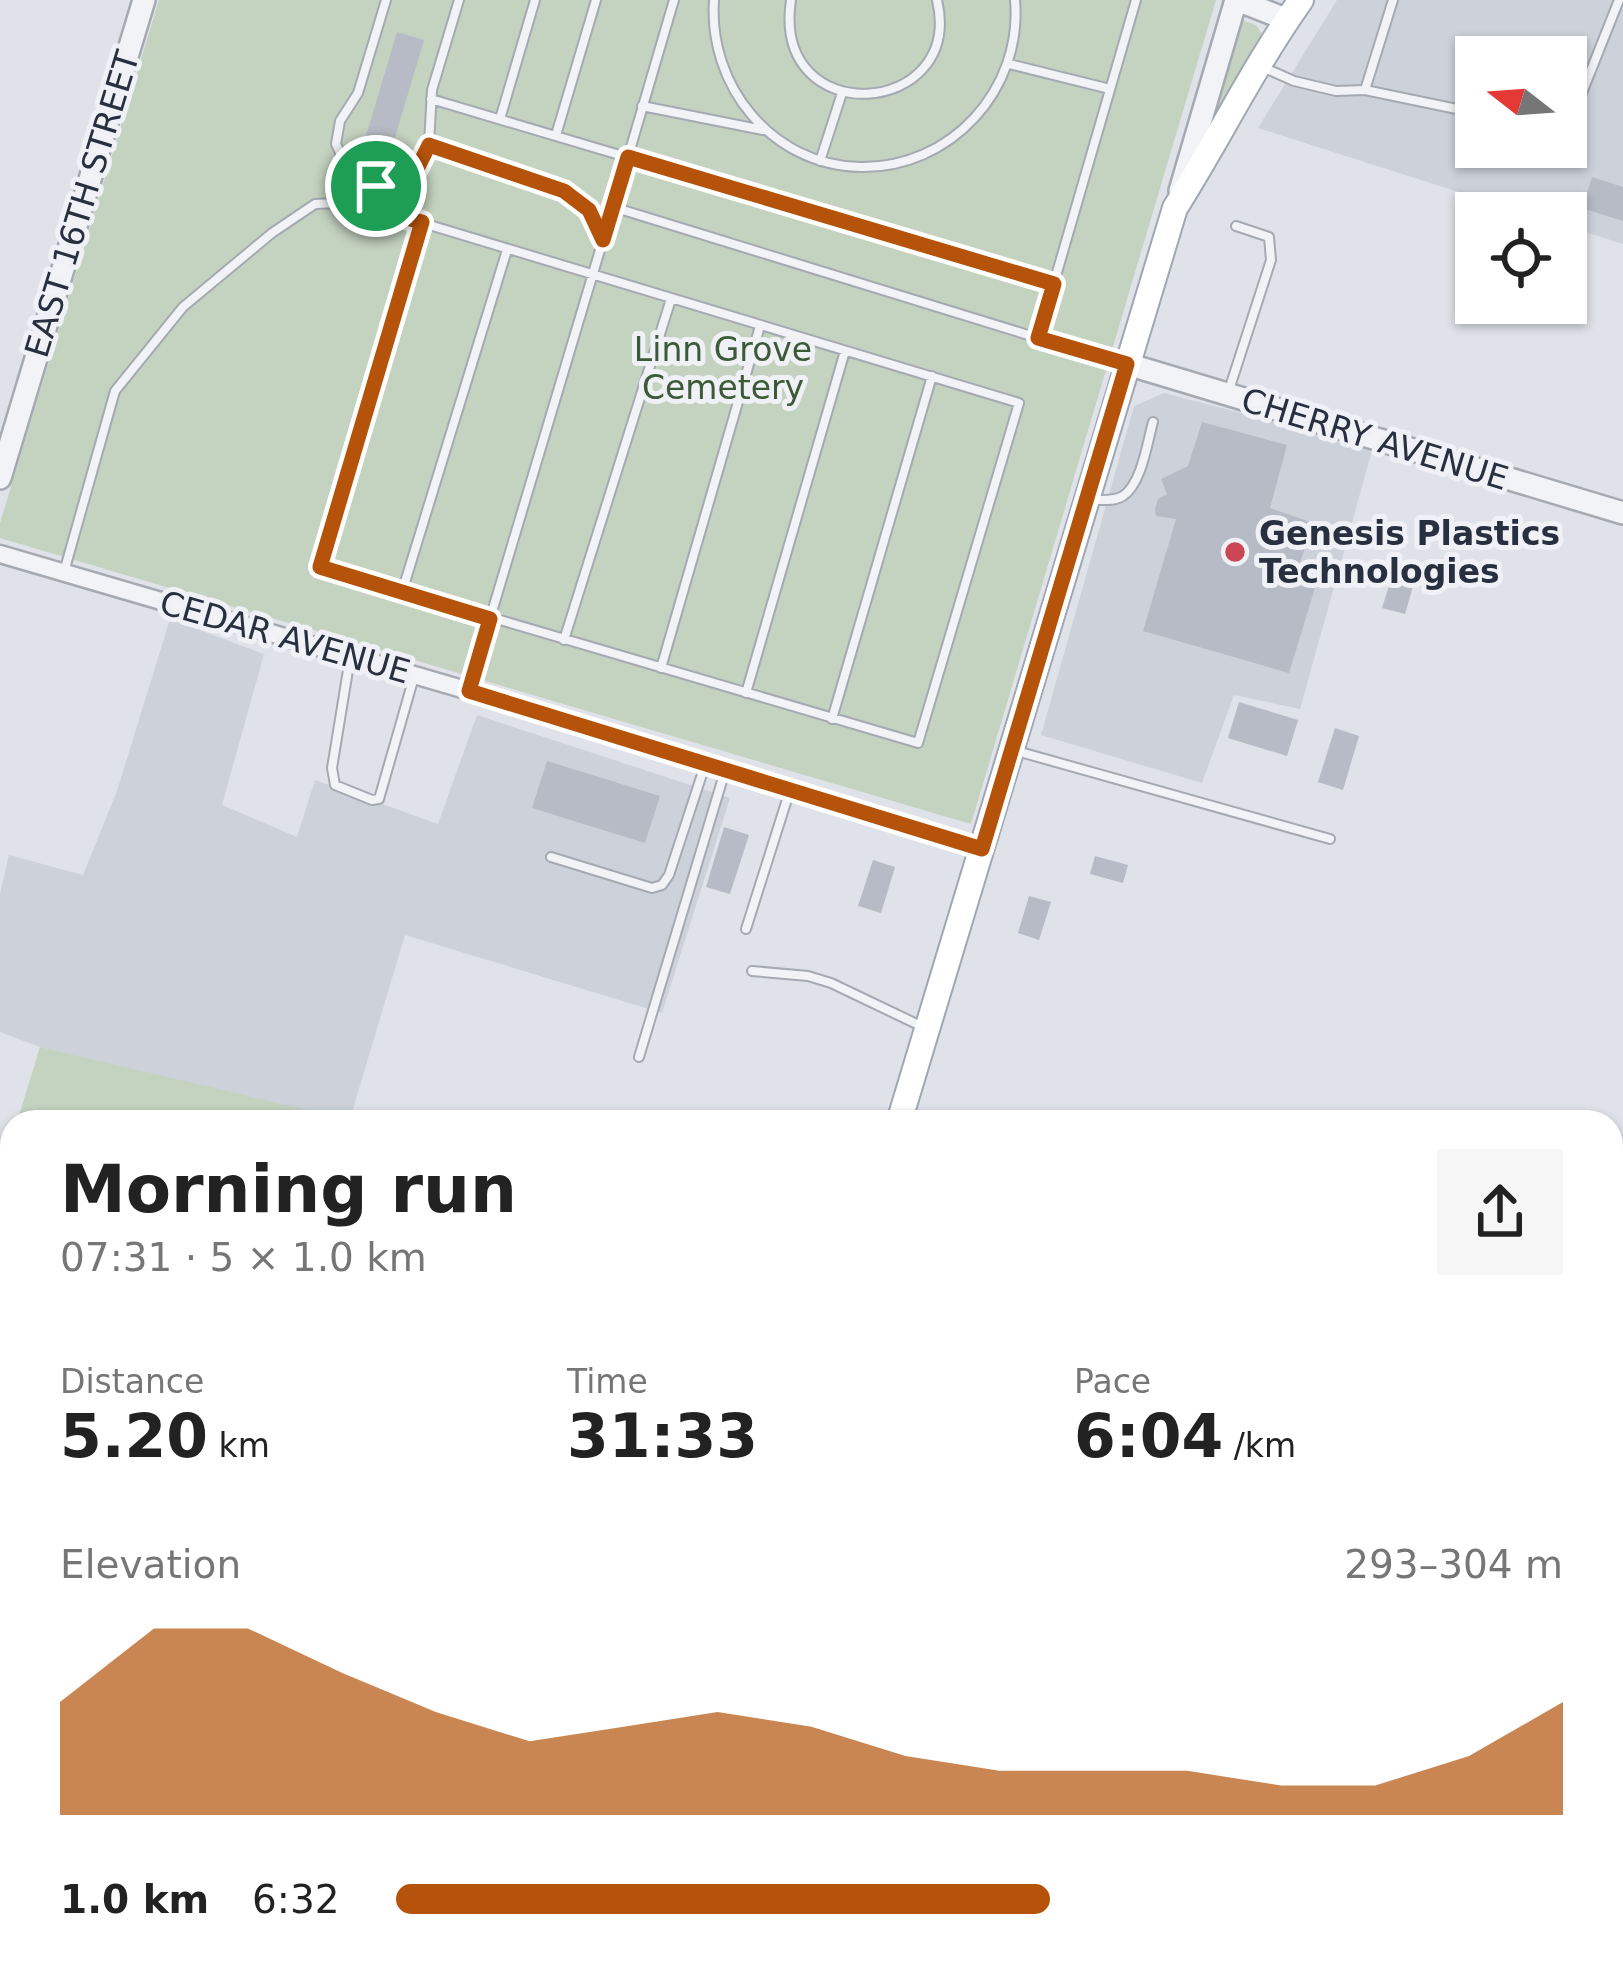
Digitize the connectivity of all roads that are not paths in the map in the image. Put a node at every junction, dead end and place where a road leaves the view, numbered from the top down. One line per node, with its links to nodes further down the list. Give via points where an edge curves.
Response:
1 (144, 0): 49 (street, EAST 16TH STREET)
2 (386, 0): 31 (lane, via 336,145 349,172)
3 (459, 0): 22 (lane)
4 (535, 0): 25 (lane)
5 (596, 0): 27 (lane)
6 (674, 0): 23 (lane)
7 (714, 0): 26 (lane, via 727,80)
8 (791, 0): 21 (lane, via 797,56)
9 (938, 0): 21 (lane, via 940,29 922,69 885,93)
10 (1015, 0): 16 (lane)
11 (1136, 0): 19 (lane)
12 (1237, 0): 15 (street); 33 (street)
13 (1393, 0): 20 (lane)
14 (1619, 0): 18 (lane)
15 (1294, 10): 17 (main road)
16 (1009, 64): 19 (lane); 30 (lane, via 992,99 934,151 878,166)
17 (1259, 66): 20 (lane, via 1336,91); 33 (main road)
18 (1587, 80)
19 (1110, 89): 40 (lane)
20 (1365, 90): 24 (lane)
21 (842, 92): 30 (lane)
22 (431, 99): 25 (lane); 28 (lane)
23 (642, 106): 26 (lane); 29 (lane)
24 (1455, 108)
25 (500, 119): 27 (lane)
26 (764, 130): 30 (lane)
27 (556, 136): 29 (lane)
28 (429, 145): 31 (lane, via 412,179); 37 (lane, via 564,191 589,210)
29 (628, 157): 32 (lane); 40 (lane)
30 (820, 161)
31 (376, 186): 34 (lane)
32 (613, 207): 37 (lane); 43 (lane)
33 (1174, 208): 45 (main road)
34 (370, 209): 35 (lane); 53 (lane, via 315,204 293,217 183,307 148,347 115,391)
35 (422, 222): 38 (lane); 54 (lane, via 320,567)
36 (1236, 226): 47 (lane, via 1269,237 1271,260)
37 (603, 240): 39 (lane)
38 (508, 249): 39 (lane); 54 (lane)
39 (592, 276): 41 (lane); 55 (lane)
40 (1054, 284): 43 (lane)
41 (671, 299): 42 (lane); 56 (lane)
42 (760, 326): 44 (lane); 58 (lane)
43 (1038, 338): 45 (lane)
44 (845, 351): 46 (lane); 61 (lane)
45 (1127, 364): 47 (street, CHERRY AVENUE); 50 (main road)
46 (932, 376): 62 (lane); 62 (lane, via 1019,403 918,743)
47 (1228, 394): 51 (street, CHERRY AVENUE)
48 (1153, 422): 50 (lane, via 1128,492)
49 (0, 478)
50 (1087, 500): 63 (main road)
51 (1623, 513)
52 (0, 554): 53 (street, CEDAR AVENUE)
53 (64, 572): 57 (street, CEDAR AVENUE)
54 (401, 592): 55 (lane)
55 (490, 619): 56 (lane); 60 (lane)
56 (564, 640): 58 (lane)
57 (350, 657): 59 (street, CEDAR AVENUE); 59 (lane, via 332,768 335,785 372,800 379,799)
58 (661, 668): 61 (lane)
59 (415, 675): 60 (street, CEDAR AVENUE)
60 (469, 691): 64 (street, CEDAR AVENUE)
61 (746, 693): 62 (lane)
62 (832, 719)
63 (1012, 749): 67 (lane); 68 (main road)
64 (706, 764): 65 (street, CEDAR AVENUE); 69 (lane, via 662,884 652,888)
65 (725, 770): 66 (street, CEDAR AVENUE); 73 (lane)
66 (789, 791): 68 (street, CEDAR AVENUE); 70 (lane)
67 (1330, 839)
68 (982, 849): 72 (main road)
69 (551, 856)
70 (746, 929)
71 (752, 971): 72 (lane, via 831,983)
72 (927, 1029): 74 (main road)
73 (639, 1057)
74 (903, 1110)

